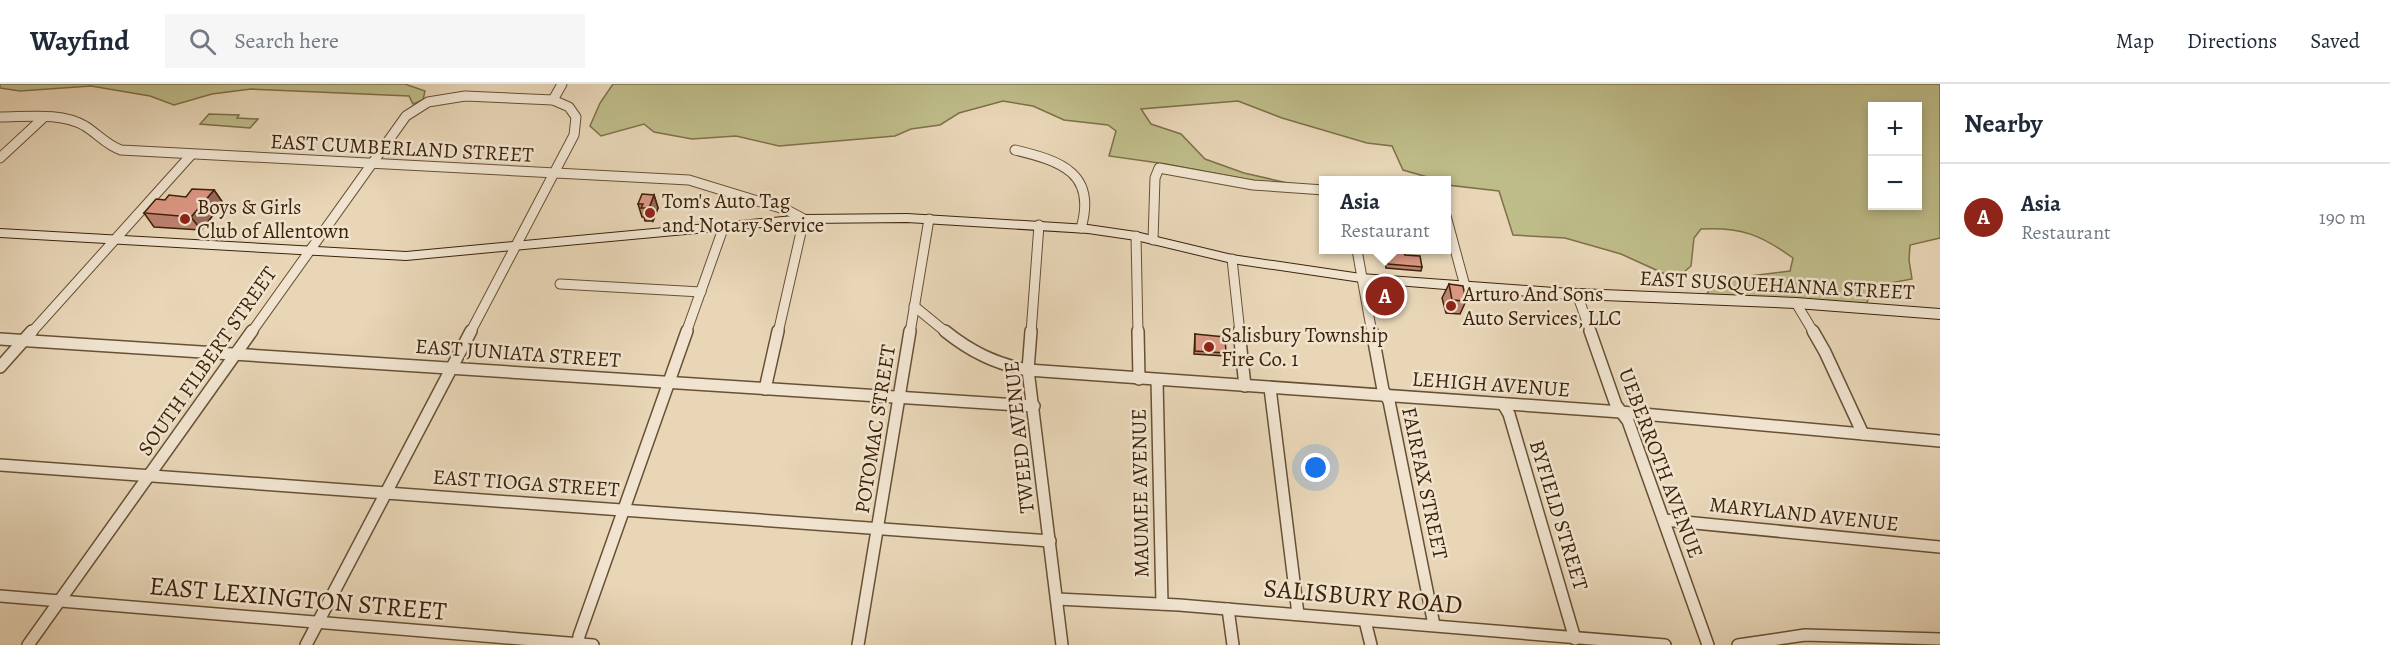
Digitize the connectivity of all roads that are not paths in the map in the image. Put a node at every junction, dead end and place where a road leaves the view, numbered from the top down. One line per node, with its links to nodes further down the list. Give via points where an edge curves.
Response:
1 (466, 84): 3 (street)
2 (562, 84): 4 (street)
3 (457, 96): 4 (street, SOUTH FILBERT STREET); 10 (street, SOUTH FILBERT STREET, via 428,102 412,111)
4 (553, 100): 11 (street, via 569,107 577,123)
5 (0, 117): 6 (street, EAST CUMBERLAND STREET)
6 (42, 119): 8 (street, EAST CUMBERLAND STREET, via 83,125 106,145 121,150); 9 (street)
7 (1015, 150): 17 (street, via 1054,160 1072,173 1085,194 1087,212)
8 (190, 155): 10 (street, EAST CUMBERLAND STREET); 21 (street)
9 (0, 158)
10 (370, 164): 11 (street, EAST CUMBERLAND STREET); 24 (street, SOUTH FILBERT STREET)
11 (553, 174): 13 (street, EAST CUMBERLAND STREET, via 697,182); 23 (street)
12 (1319, 190): 22 (street, via 1253,185 1159,168 1155,178)
13 (804, 219): 14 (main road, EAST SUSQUEHANNA STREET); 16 (main road, EAST SUSQUEHANNA STREET); 46 (street)
14 (929, 219): 15 (main road, EAST SUSQUEHANNA STREET); 33 (street, POTOMAC STREET)
15 (1039, 225): 17 (main road, EAST SUSQUEHANNA STREET); 40 (street, TWEED AVENUE)
16 (724, 226): 23 (main road, EAST SUSQUEHANNA STREET); 30 (street)
17 (1081, 228): 20 (main road, EAST SUSQUEHANNA STREET)
18 (0, 233): 21 (main road, EAST SUSQUEHANNA STREET)
19 (1451, 234): 29 (street)
20 (1136, 236): 22 (main road, EAST SUSQUEHANNA STREET); 41 (street, MAUMEE AVENUE)
21 (115, 240): 24 (main road, EAST SUSQUEHANNA STREET); 36 (street)
22 (1153, 240): 26 (main road, EAST SUSQUEHANNA STREET)
23 (515, 246): 24 (main road, EAST SUSQUEHANNA STREET, via 406,256); 39 (street)
24 (309, 251): 37 (street, SOUTH FILBERT STREET)
25 (1358, 254): 27 (street, FAIRFAX STREET)
26 (1232, 259): 27 (main road, EAST SUSQUEHANNA STREET); 44 (street)
27 (1361, 278): 29 (main road, EAST SUSQUEHANNA STREET); 47 (street, FAIRFAX STREET)
28 (560, 284): 30 (street)
29 (1465, 286): 31 (main road, EAST SUSQUEHANNA STREET)
30 (701, 292): 43 (street)
31 (1577, 294): 32 (main road, EAST SUSQUEHANNA STREET); 51 (street, UEBERROTH AVENUE)
32 (1796, 303): 34 (main road, EAST SUSQUEHANNA STREET); 52 (street, via 1825,352)
33 (914, 306): 40 (street, LEHIGH AVENUE, via 976,355); 48 (street, POTOMAC STREET)
34 (1940, 314)
35 (0, 339): 36 (street, EAST JUNIATA STREET)
36 (24, 341): 37 (street, EAST JUNIATA STREET); 38 (street)
37 (235, 354): 39 (street, EAST JUNIATA STREET); 55 (street, SOUTH FILBERT STREET)
38 (0, 367)
39 (450, 368): 43 (street, EAST JUNIATA STREET); 56 (street)
40 (1028, 370): 41 (street, LEHIGH AVENUE); 50 (street, TWEED AVENUE)
41 (1139, 379): 42 (street, LEHIGH AVENUE)
42 (1156, 380): 44 (street, LEHIGH AVENUE); 65 (street, MAUMEE AVENUE)
43 (669, 382): 46 (street, EAST JUNIATA STREET); 57 (street)
44 (1245, 386): 45 (street, LEHIGH AVENUE)
45 (1270, 388): 47 (street, LEHIGH AVENUE); 67 (street)
46 (765, 389): 48 (street, EAST JUNIATA STREET)
47 (1386, 396): 49 (street, LEHIGH AVENUE); 70 (street, FAIRFAX STREET)
48 (899, 398): 50 (street, EAST JUNIATA STREET); 59 (street, POTOMAC STREET)
49 (1503, 404): 51 (street, LEHIGH AVENUE); 71 (street, BYFIELD STREET)
50 (1034, 406): 60 (street, TWEED AVENUE)
51 (1621, 412): 52 (street, LEHIGH AVENUE); 58 (street, UEBERROTH AVENUE, via 1628,421)
52 (1863, 434): 53 (street, LEHIGH AVENUE)
53 (1940, 441)
54 (0, 465): 55 (street, EAST TIOGA STREET)
55 (149, 476): 56 (street, EAST TIOGA STREET); 64 (street, SOUTH FILBERT STREET)
56 (385, 493): 57 (street, EAST TIOGA STREET); 68 (street)
57 (625, 508): 59 (street, EAST TIOGA STREET); 74 (street)
58 (1664, 520): 61 (street, MARYLAND AVENUE); 83 (street, UEBERROTH AVENUE)
59 (879, 528): 60 (street, EAST TIOGA STREET); 78 (street, POTOMAC STREET)
60 (1050, 541): 63 (street, TWEED AVENUE)
61 (1940, 547)
62 (0, 596): 64 (street, EAST LEXINGTON STREET)
63 (1057, 599): 65 (street, SALISBURY ROAD); 79 (street, TWEED AVENUE)
64 (59, 601): 68 (street, EAST LEXINGTON STREET); 75 (street, SOUTH FILBERT STREET)
65 (1162, 604): 66 (street, SALISBURY ROAD)
66 (1228, 609): 67 (street, SALISBURY ROAD); 80 (street)
67 (1298, 614): 69 (street, SALISBURY ROAD)
68 (317, 621): 74 (street, EAST LEXINGTON STREET); 76 (street)
69 (1365, 621): 70 (street, SALISBURY ROAD); 81 (street)
70 (1434, 626): 71 (street, SALISBURY ROAD)
71 (1575, 639): 82 (street, SALISBURY ROAD)
72 (1940, 639): 73 (street)
73 (1807, 640): 84 (street)
74 (578, 644): 77 (street, EAST LEXINGTON STREET)
75 (28, 645)
76 (306, 645)
77 (593, 645)
78 (858, 645)
79 (1062, 645)
80 (1233, 645)
81 (1371, 645)
82 (1665, 645)
83 (1708, 645)
84 (1738, 645)

